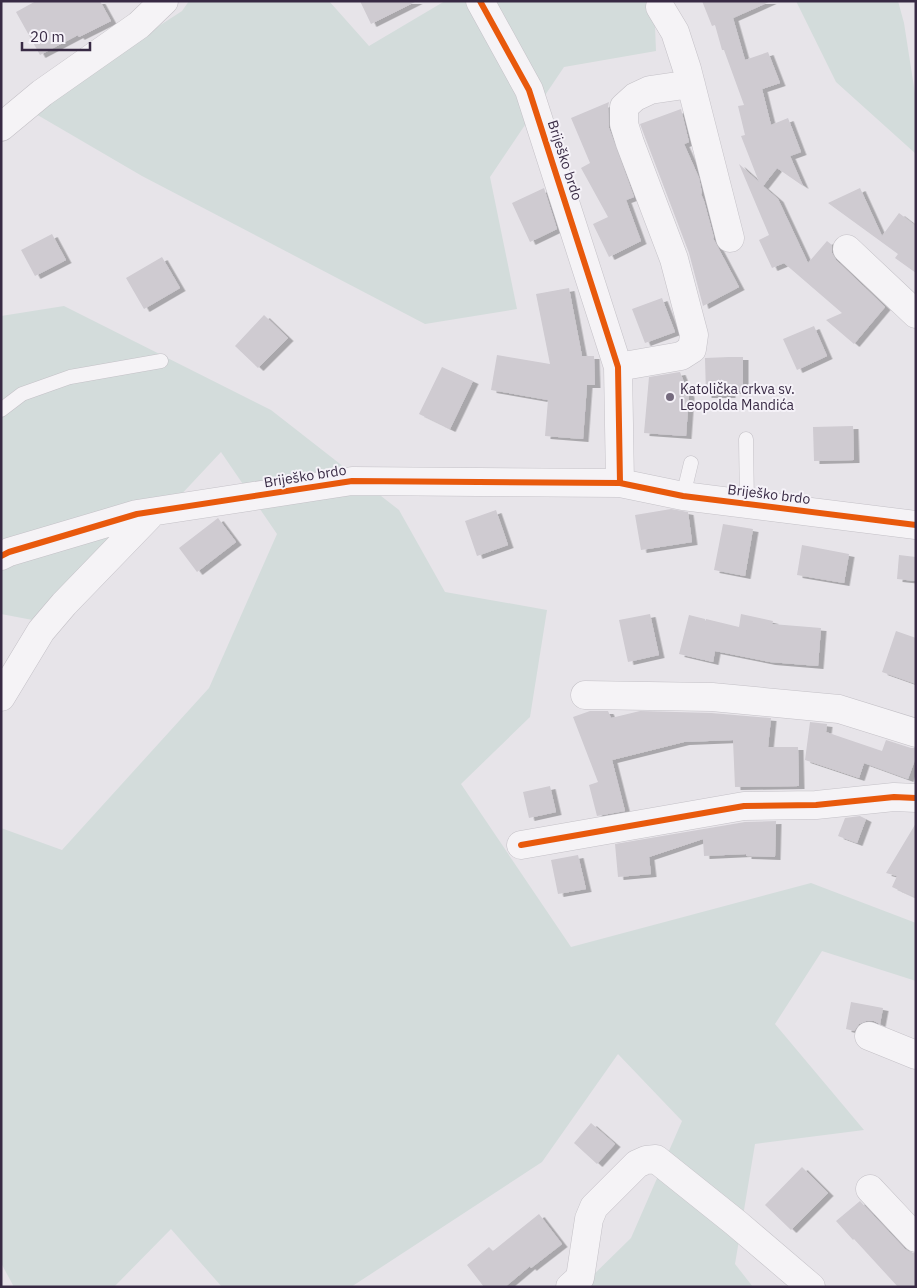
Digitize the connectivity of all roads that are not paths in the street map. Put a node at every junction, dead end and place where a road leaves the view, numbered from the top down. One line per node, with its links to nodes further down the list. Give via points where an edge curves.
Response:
1 (164, 1): 5 (street, via 139,24 42,93)
2 (480, 1): 10 (street, Briješko brdo, via 529,90)
3 (660, 7): 4 (street, via 675,32)
4 (691, 84): 6 (street); 10 (street, via 650,90 635,97 624,107 624,124 674,259 694,335 692,349 681,356)
5 (1, 127)
6 (730, 238)
7 (847, 249): 8 (street)
8 (916, 314)
9 (161, 361): 11 (lane, via 70,377 22,394)
10 (618, 367): 14 (street, Briješko brdo)
11 (1, 410)
12 (746, 438): 16 (lane)
13 (691, 463): 15 (lane)
14 (620, 483): 15 (street, Briješko brdo); 17 (street, Briješko brdo, via 352,481)
15 (683, 496): 16 (street, Briješko brdo)
16 (746, 504): 18 (street, Briješko brdo)
17 (153, 512): 19 (street, Briješko brdo, via 137,514); 21 (street, via 41,631)
18 (916, 525)
19 (1, 556)
20 (585, 695): 22 (street, via 712,697 840,709)
21 (1, 697)
22 (916, 733)
23 (916, 798): 24 (street, via 744,806)
24 (521, 845)
25 (869, 1036): 26 (street)
26 (916, 1055)
27 (870, 1189): 28 (street)
28 (916, 1238)
29 (570, 1287): 30 (street, via 580,1278 589,1219 594,1207 638,1164 656,1159)
30 (810, 1287)

